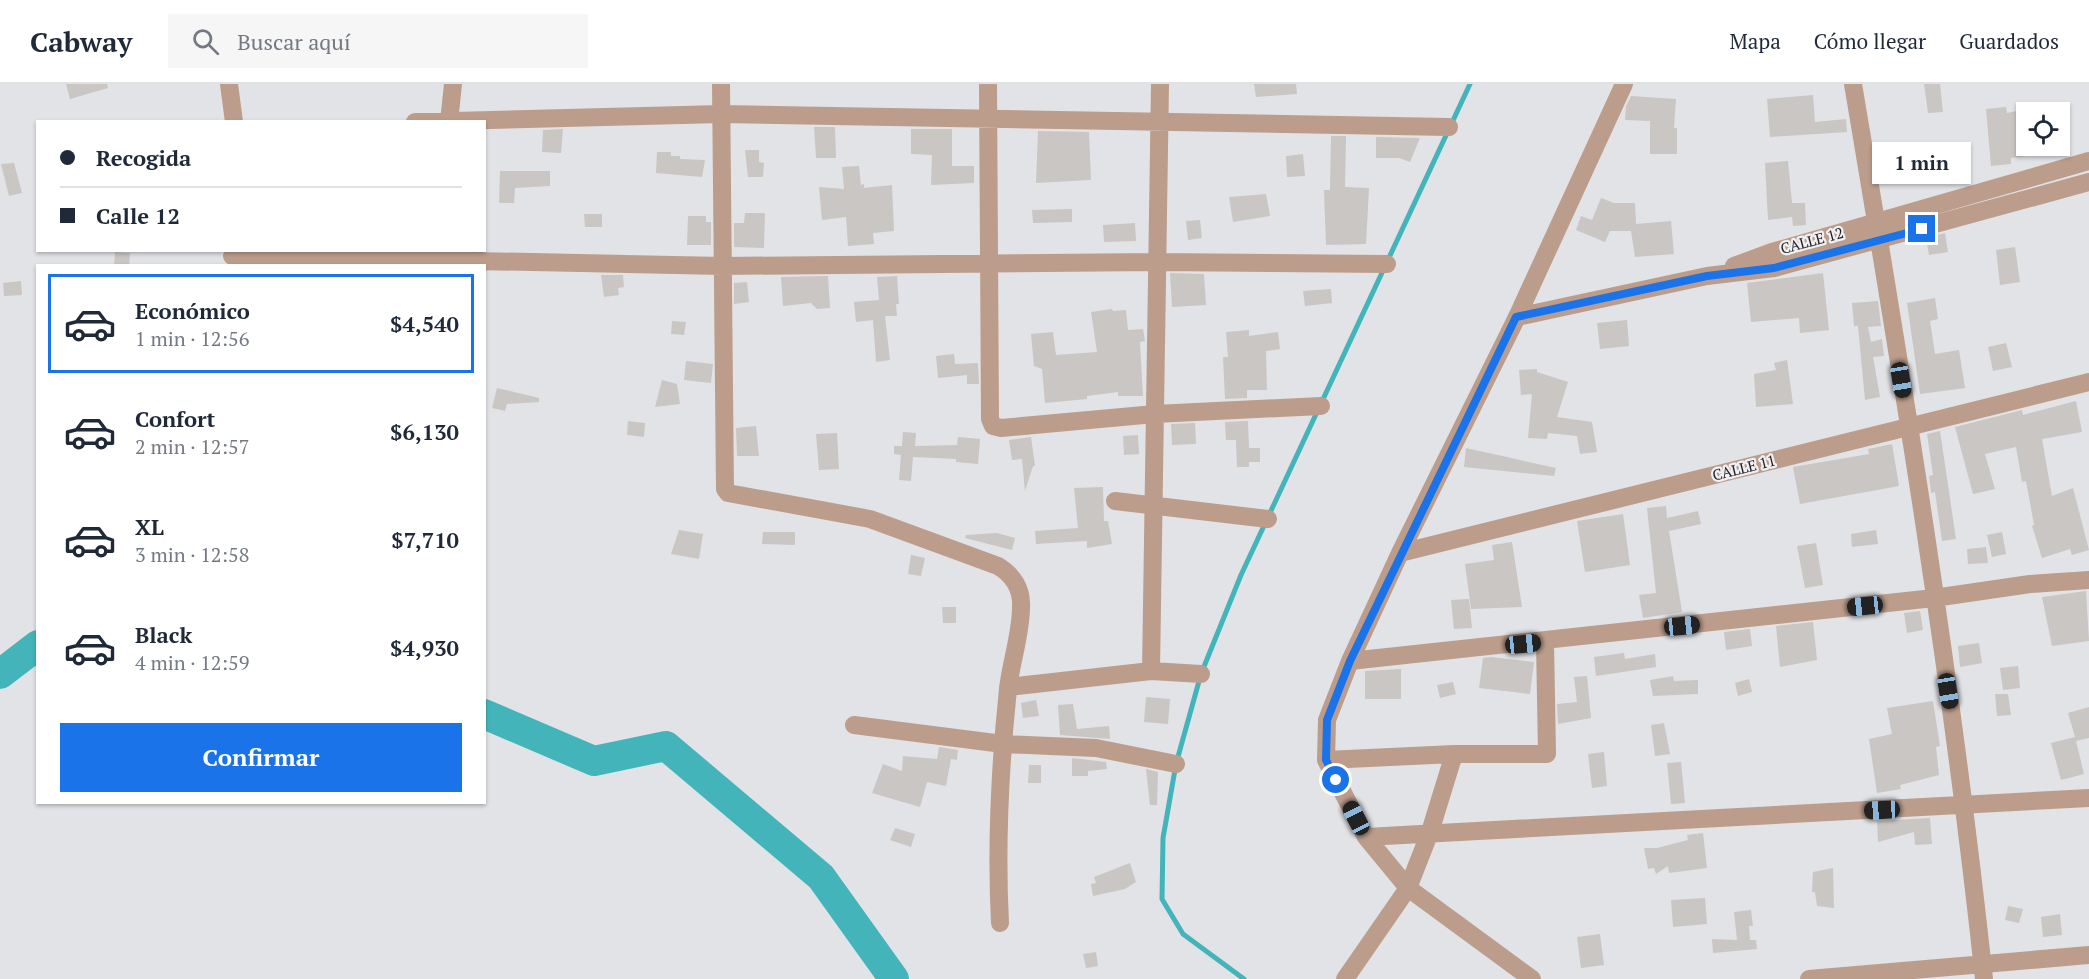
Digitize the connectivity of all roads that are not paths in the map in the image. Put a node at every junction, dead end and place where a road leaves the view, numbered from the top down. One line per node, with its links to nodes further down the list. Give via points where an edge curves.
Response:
1 (230, 84): 10 (street)
2 (453, 84): 11 (street)
3 (721, 84): 8 (street)
4 (988, 84): 9 (street)
5 (1160, 84): 13 (street)
6 (1624, 84): 27 (street)
7 (1853, 84): 17 (street)
8 (721, 114): 9 (street); 12 (street); 25 (street)
9 (989, 117): 13 (street); 22 (street)
10 (234, 120)
11 (449, 120)
12 (486, 120)
13 (1160, 120): 14 (street); 23 (street)
14 (1449, 127)
15 (2089, 161): 17 (street, CALLE 12)
16 (2089, 182): 18 (street, CALLE 12)
17 (1876, 223): 18 (street); 26 (street, CALLE 12, via 1772,252)
18 (1881, 241): 26 (street, CALLE 12, via 1774,268); 31 (street)
19 (232, 256): 21 (street)
20 (432, 259): 21 (street); 25 (street)
21 (347, 262)
22 (990, 262): 23 (street); 25 (street); 30 (street, via 993,426)
23 (1158, 262): 24 (street); 30 (street)
24 (1387, 264)
25 (723, 266): 42 (street, via 726,492 870,519 1010,572 1021,608)
26 (1707, 276): 27 (street)
27 (1516, 317): 35 (street)
28 (2089, 382): 31 (street, CALLE 11)
29 (1321, 406): 30 (street)
30 (1155, 414): 33 (street)
31 (1908, 427): 35 (street, CALLE 11); 37 (street)
32 (1114, 501): 33 (street)
33 (1154, 504): 34 (street); 40 (street)
34 (1268, 519)
35 (1400, 554): 39 (street)
36 (2089, 580): 37 (street)
37 (1934, 598): 38 (street); 49 (street)
38 (1545, 642): 39 (street); 45 (street, via 1547,754)
39 (1350, 661): 46 (street, via 1327,720)
40 (1151, 671): 41 (street); 42 (street)
41 (1201, 674)
42 (1008, 687): 44 (street)
43 (854, 725): 44 (street)
44 (1003, 744): 47 (street, via 1096,748); 53 (street)
45 (1454, 754): 46 (street); 50 (street)
46 (1326, 760): 51 (street)
47 (1176, 764)
48 (2089, 798): 49 (street)
49 (1966, 806): 50 (street); 55 (street)
50 (1430, 832): 51 (street); 52 (street)
51 (1366, 837): 52 (street)
52 (1408, 888): 56 (street); 57 (street)
53 (1000, 923)
54 (2089, 955): 55 (street)
55 (1984, 971): 58 (street)
56 (1344, 979)
57 (1532, 979)
58 (1809, 979)

